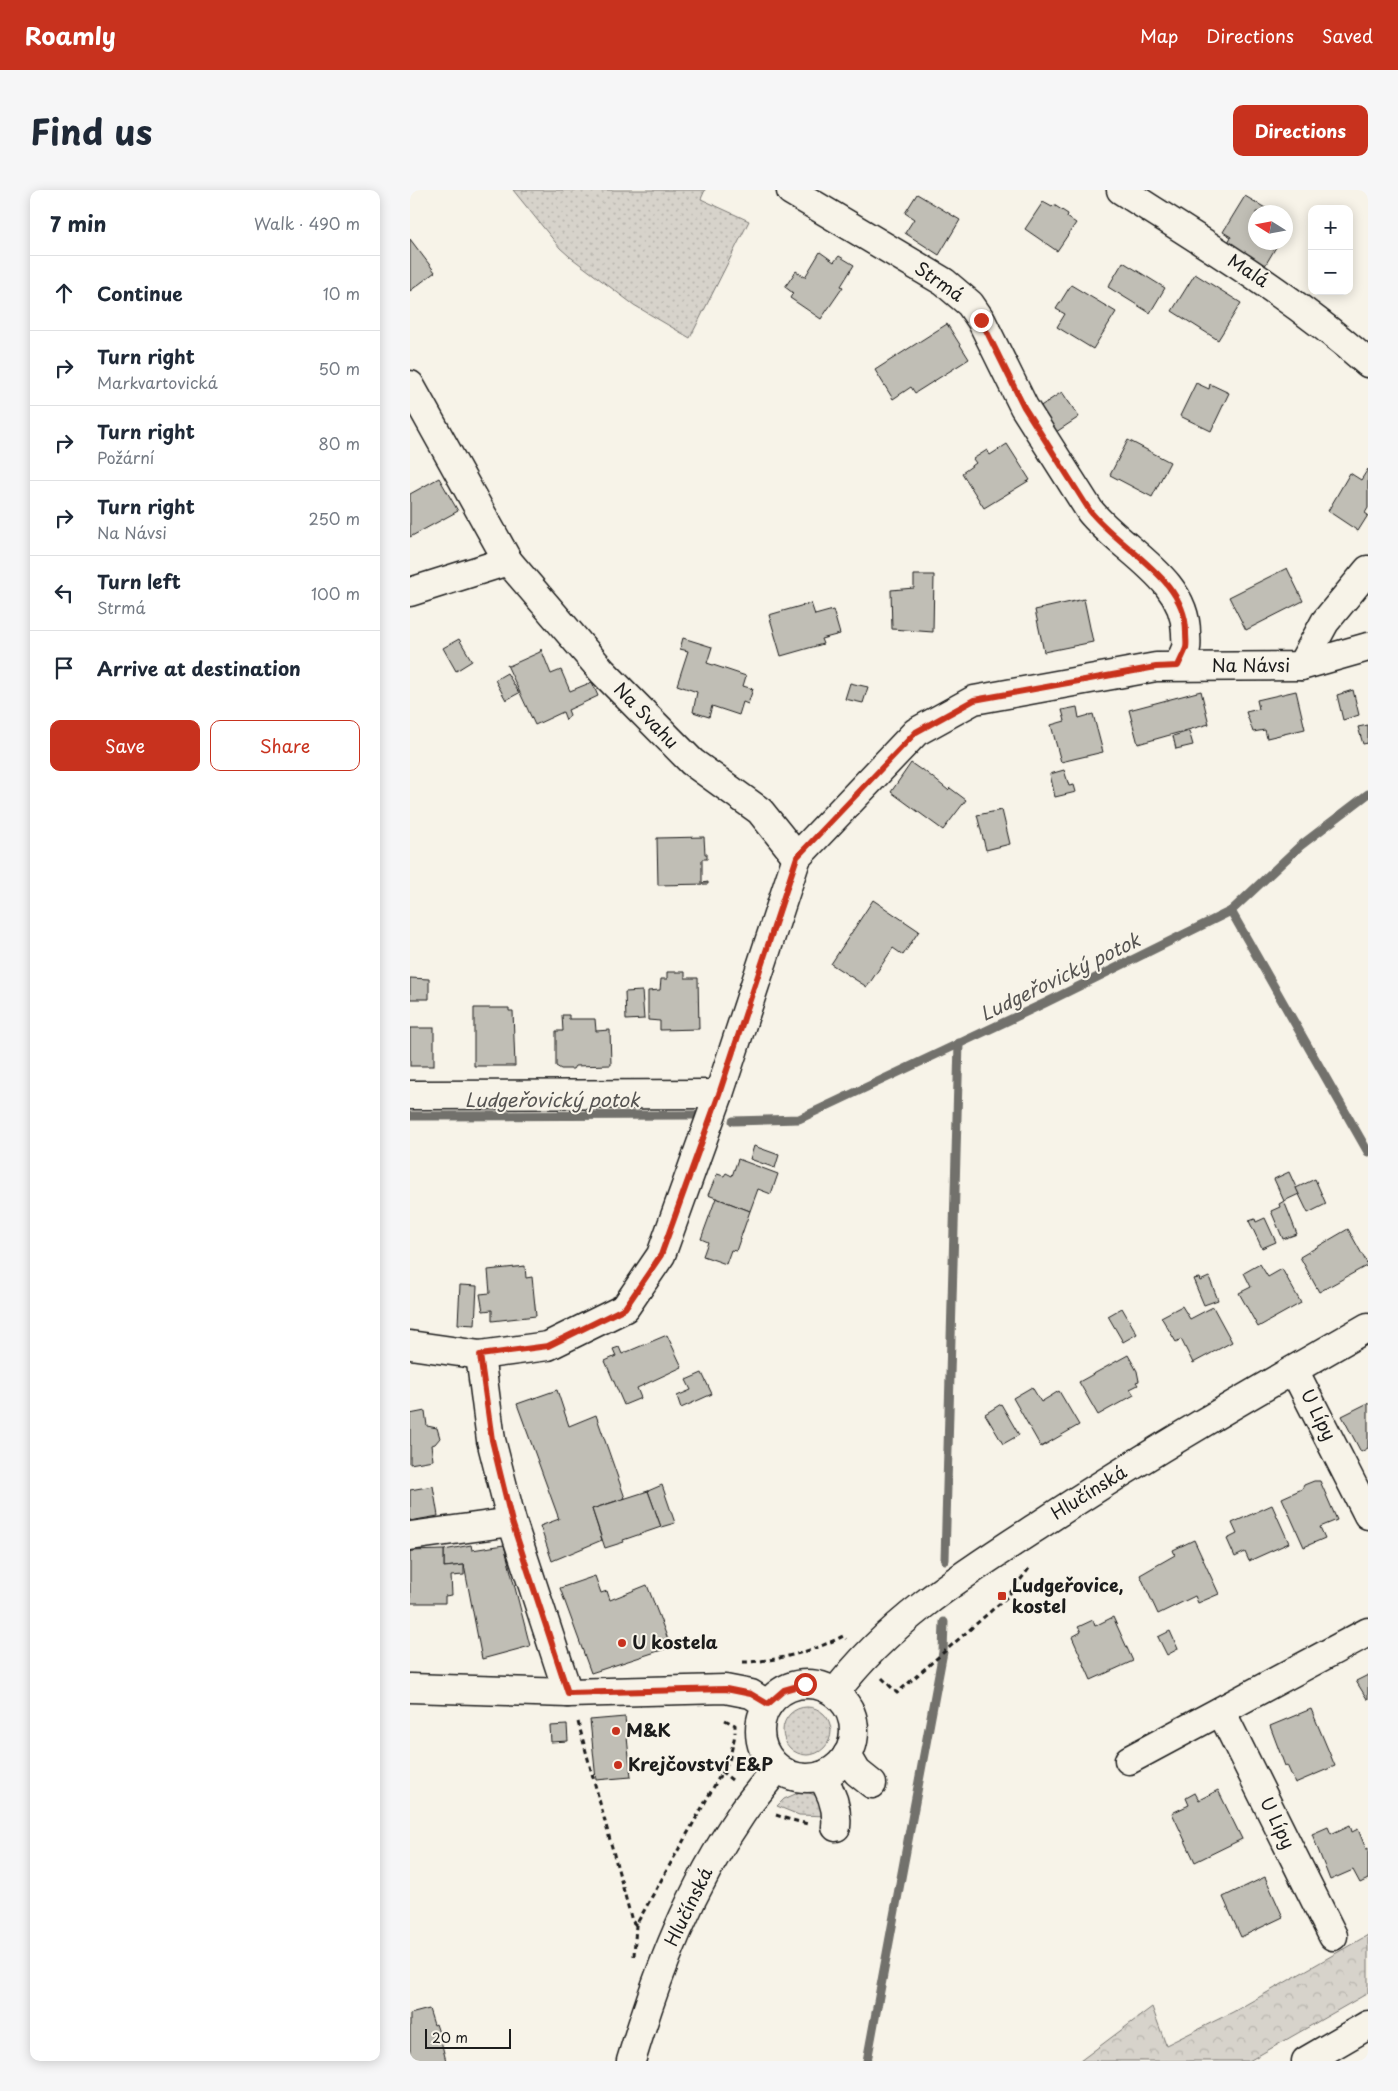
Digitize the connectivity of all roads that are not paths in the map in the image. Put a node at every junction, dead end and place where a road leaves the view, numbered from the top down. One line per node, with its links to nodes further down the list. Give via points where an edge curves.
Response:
1 (1121, 190): 3 (street, Malá, via 1272,287)
2 (791, 191): 9 (street, Strmá, via 944,282 970,304 1024,407 1090,511 1175,593 1186,624 1186,648)
3 (1368, 363)
4 (410, 385): 5 (street, Na Svahu)
5 (508, 561): 7 (street); 11 (street, Na Svahu, via 603,672 692,762 760,811)
6 (1368, 570): 10 (street, via 1325,622)
7 (410, 592)
8 (1368, 647): 10 (street, Na Návsi)
9 (1178, 666): 10 (street, Na Návsi); 11 (street, Na Návsi, via 1156,667 974,700 916,732)
10 (1300, 666)
11 (797, 857): 12 (street, Na Návsi)
12 (719, 1094): 13 (street); 16 (street, Na Návsi, via 661,1255 625,1308 548,1346)
13 (410, 1095)
14 (1368, 1327): 17 (street, Hlučínská)
15 (410, 1344): 16 (street, Na Návsi)
16 (480, 1355): 19 (street, via 492,1440)
17 (1294, 1370): 18 (street, U Lípy); 24 (street, Hlučínská, via 1081,1497 983,1560 882,1639)
18 (1368, 1515)
19 (512, 1522): 20 (street); 23 (street)
20 (410, 1536)
21 (1368, 1632): 26 (street)
22 (410, 1688): 23 (street)
23 (568, 1693): 25 (street, via 726,1689 751,1694)
24 (835, 1693): 25 (street, via 805,1684 784,1690); 27 (street, via 853,1722 854,1733)
25 (768, 1704): 29 (street, via 760,1733 765,1752)
26 (1221, 1711): 28 (street); 33 (street, U Lípy)
27 (847, 1755): 30 (street, via 836,1768); 31 (street, via 857,1772)
28 (1129, 1760)
29 (777, 1768): 30 (street, via 798,1778); 35 (street, Hlučínská, via 732,1828 688,1906 668,1949)
30 (821, 1776): 32 (street, via 834,1800)
31 (872, 1784)
32 (836, 1827)
33 (1333, 1936)
34 (1368, 2025): 36 (street)
35 (631, 2061)
36 (1306, 2061)

